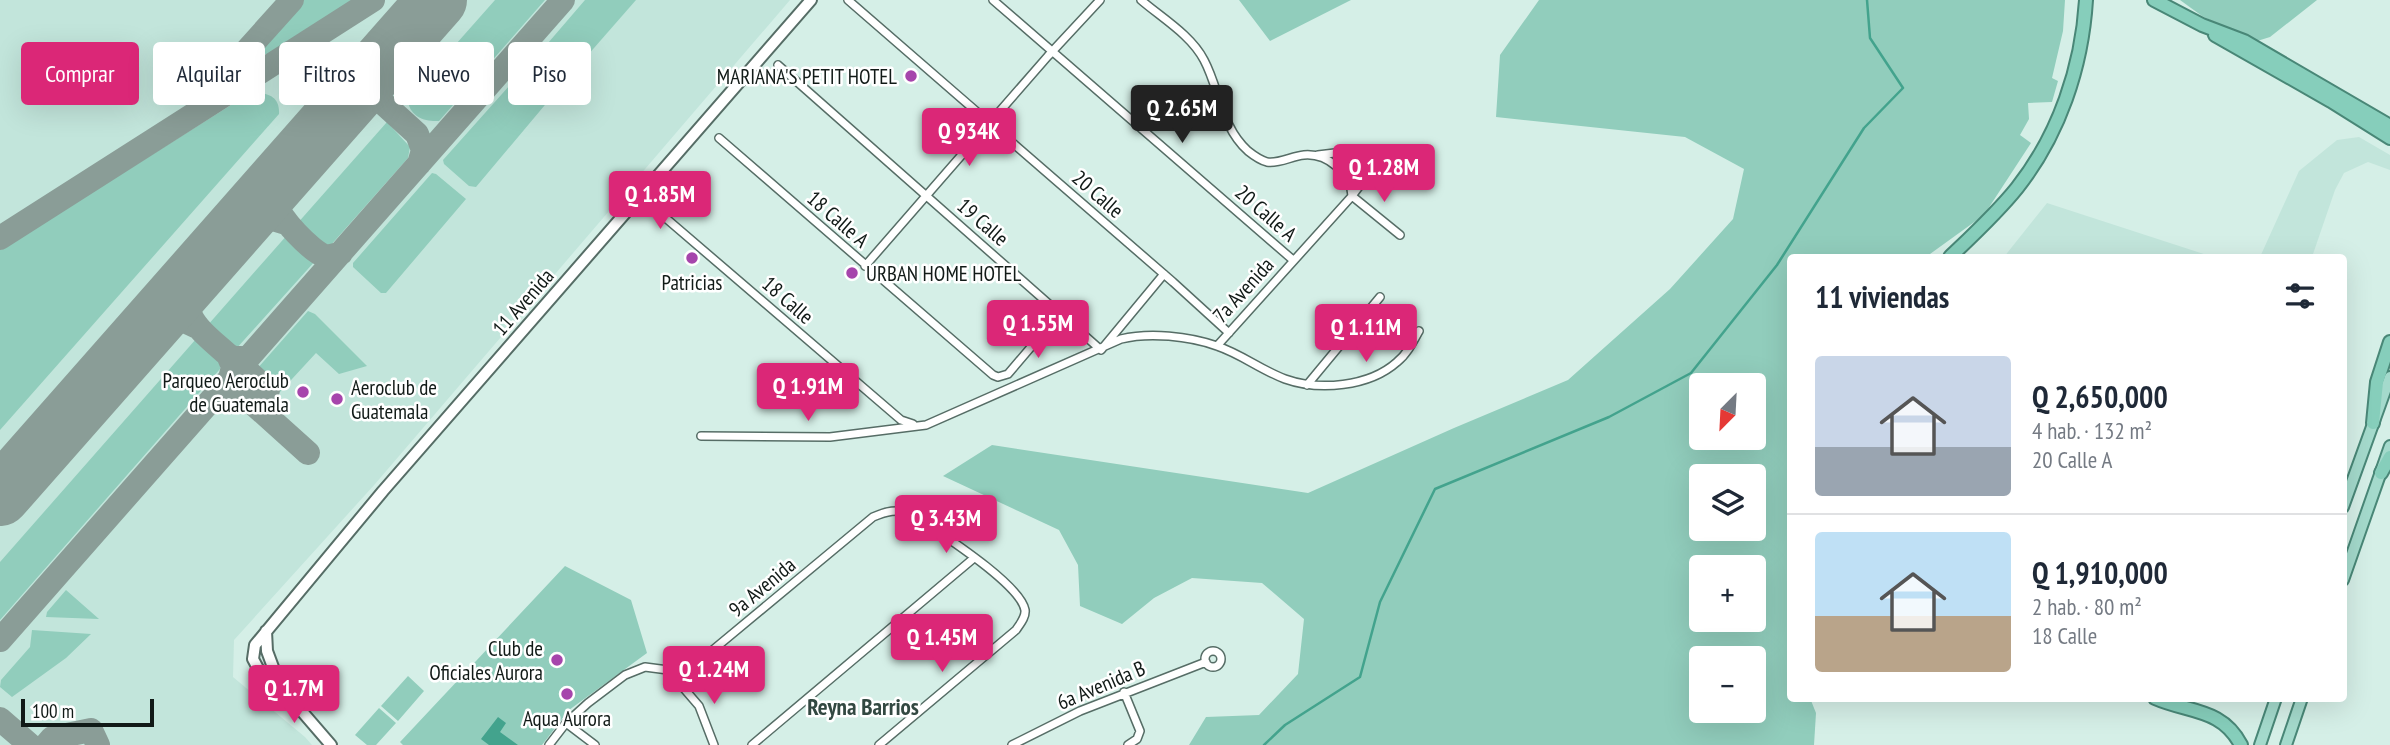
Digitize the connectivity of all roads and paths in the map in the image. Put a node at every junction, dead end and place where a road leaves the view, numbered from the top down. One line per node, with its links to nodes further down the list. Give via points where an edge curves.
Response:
1 (811, 0): 18 (main road, 11 Avenida)
2 (848, 0): 13 (street, 20 Calle)
3 (993, 0): 11 (street, 20 Calle A)
4 (1100, 0): 11 (street)
5 (1142, 0): 17 (street, via 1198,51 1231,131 1248,150 1266,162)
6 (2086, 0): 9 (highway)
7 (2098, 0): 9 (highway)
8 (2154, 0): 10 (highway)
9 (2085, 23): 22 (highway, via 2067,98 2048,141 1997,211)
10 (2202, 25): 14 (highway, via 2244,41); 16 (highway)
11 (1052, 52): 13 (street); 23 (street, 20 Calle A)
12 (778, 65): 19 (street, 19 Calle)
13 (990, 123): 19 (street); 25 (street, 20 Calle)
14 (2390, 126)
15 (719, 138): 24 (street, 18 Calle A)
16 (2390, 138)
17 (1317, 155): 20 (street, via 1347,177); 20 (street, 7a Avenida, via 1363,149 1378,156)
18 (640, 196): 36 (street, 18 Calle, via 901,420); 53 (main road, 11 Avenida, via 255,645 253,659 260,672 279,685)
19 (926, 196): 24 (street); 27 (street, 19 Calle)
20 (1352, 196): 21 (street); 23 (street, 7a Avenida)
21 (1399, 235)
22 (1953, 254)
23 (1293, 260): 29 (street, 7a Avenida)
24 (865, 266): 27 (street, 18 Calle A, via 998,377 1014,368)
25 (1164, 274): 29 (street, 20 Calle); 32 (street)
26 (1380, 297): 34 (street)
27 (1060, 313): 32 (street, 19 Calle)
28 (1419, 331): 34 (street, via 1396,363 1374,376 1341,384)
29 (1229, 333): 31 (street, 7a Avenida)
30 (2390, 342): 35 (highway, via 2377,382)
31 (1217, 346): 32 (street, via 1149,335 1121,339); 34 (street)
32 (1101, 350): 36 (street)
33 (2390, 377): 35 (main road)
34 (1307, 385)
35 (2373, 423): 41 (main road)
36 (917, 426): 37 (street, via 830,437)
37 (701, 436)
38 (2390, 446): 40 (main road)
39 (2390, 457): 40 (highway)
40 (2381, 472): 43 (main road)
41 (2347, 496)
42 (974, 558): 45 (street, 9a Avenida, via 911,513 891,510 873,517 708,654); 57 (street); 58 (street, via 1007,584 1025,609 1024,617 1016,630)
43 (2347, 569)
44 (1206, 662): 48 (street, 6a Avenida B)
45 (677, 667): 46 (street, 9a Avenida); 47 (street)
46 (668, 670): 47 (street); 52 (street, 9a Avenida, via 645,667 625,675)
47 (682, 684): 56 (street, via 699,706)
48 (1125, 692): 59 (street, 6a Avenida B); 60 (street, via 1140,727 1140,736)
49 (2167, 702): 61 (highway, via 2216,717 2228,724)
50 (2275, 702): 62 (main road)
51 (2301, 702): 63 (main road)
52 (566, 723): 54 (street, 9a Avenida); 55 (street)
53 (331, 745)
54 (550, 745)
55 (595, 745)
56 (714, 745)
57 (752, 745)
58 (878, 745)
59 (1012, 745)
60 (1128, 745)
61 (2241, 745)
62 (2260, 745)
63 (2286, 745)

